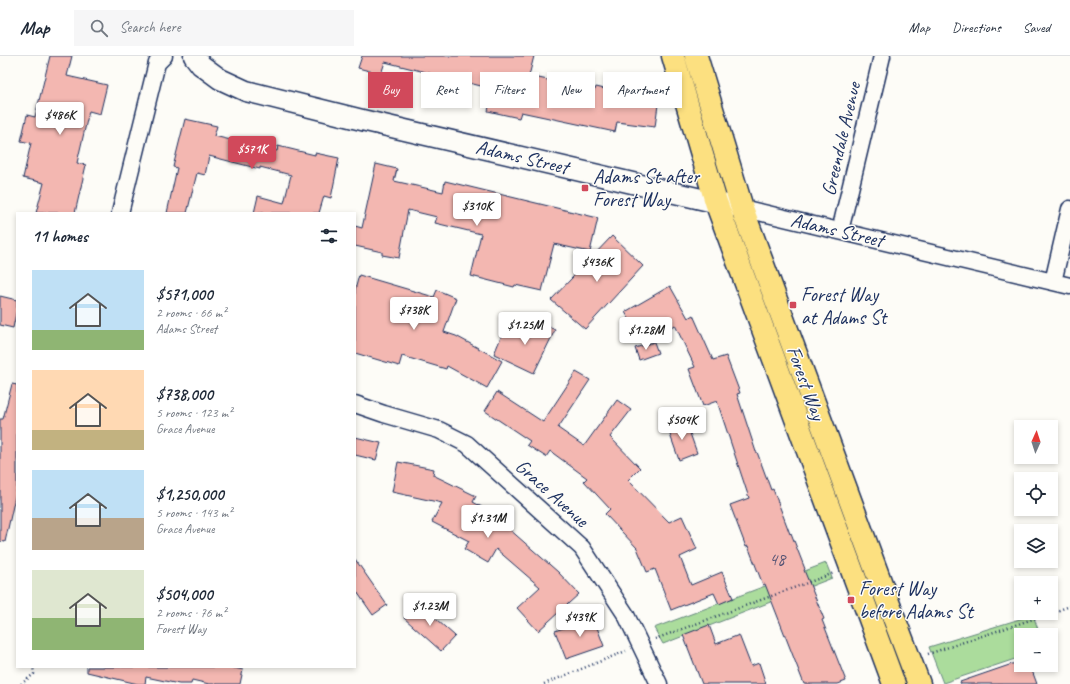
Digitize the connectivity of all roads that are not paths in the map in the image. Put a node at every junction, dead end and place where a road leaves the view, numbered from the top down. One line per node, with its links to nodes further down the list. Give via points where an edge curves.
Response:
1 (164, 56): 9 (street, via 157,63)
2 (194, 56): 6 (street, Adams Street, via 201,65 220,79 246,91)
3 (673, 56): 6 (main road, Forest Way)
4 (696, 56): 7 (main road, Forest Way)
5 (882, 56): 10 (street, Greendale Avenue)
6 (716, 202): 7 (street, Adams Street); 15 (main road, Forest Way)
7 (742, 208): 10 (street, Adams Street); 16 (main road, Forest Way)
8 (1070, 209): 11 (street)
9 (120, 212)
10 (840, 231): 11 (street, Adams Street)
11 (1053, 282): 12 (street, Adams Street)
12 (1070, 286)
13 (356, 404): 14 (street, Grace Avenue, via 438,430 467,444 582,548 626,616)
14 (659, 684)
15 (894, 684)
16 (919, 684)

